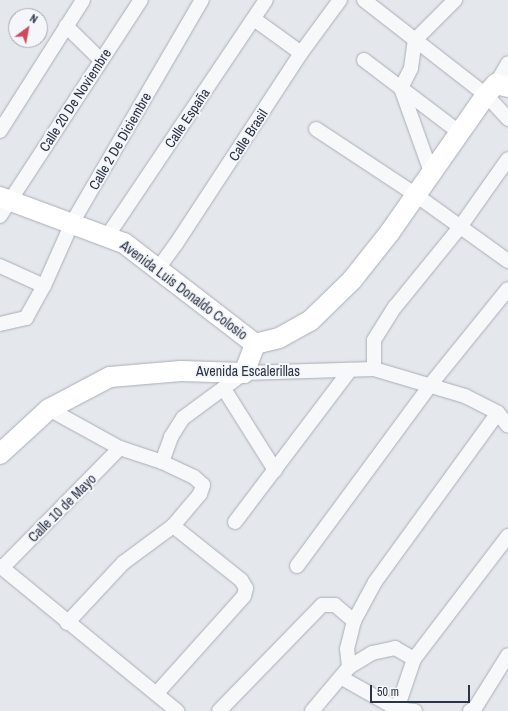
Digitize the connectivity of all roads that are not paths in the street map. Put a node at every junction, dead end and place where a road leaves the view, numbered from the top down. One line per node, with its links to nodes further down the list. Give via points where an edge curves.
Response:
1 (83, 0): 9 (street)
2 (141, 0): 12 (street, Calle 20 De Noviembre)
3 (202, 0): 25 (street, Calle 2 De Diciembre)
4 (266, 0): 8 (street, Calle España)
5 (340, 0): 11 (street, Calle Brasil)
6 (364, 0): 10 (street)
7 (455, 0): 10 (street)
8 (254, 19): 11 (street); 27 (street, Calle España)
9 (66, 26): 12 (street); 19 (street)
10 (415, 40): 15 (street, via 411,68); 16 (street)
11 (301, 53): 30 (street, Calle Brasil)
12 (102, 60): 24 (street, Calle 20 De Noviembre)
13 (364, 60): 15 (street)
14 (508, 63): 16 (street)
15 (401, 88): 20 (street); 22 (street)
16 (497, 89): 17 (street); 20 (main road, Avenida Escalerillas)
17 (508, 119)
18 (316, 129): 23 (street)
19 (0, 132)
20 (460, 132): 22 (main road, Avenida Escalerillas)
21 (508, 159): 26 (street)
22 (431, 172): 23 (main road, Avenida Escalerillas)
23 (416, 195): 26 (street); 34 (main road, Avenida Escalerillas, via 352,280 310,321 279,338)
24 (3, 204): 25 (main road, Avenida Luis Donaldo Colosio)
25 (72, 223): 27 (main road, Avenida Luis Donaldo Colosio); 31 (street, Calle 2 De Diciembre)
26 (460, 227): 28 (street); 35 (street, via 395,307 374,340)
27 (108, 235): 30 (main road, Avenida Luis Donaldo Colosio, via 124,243)
28 (508, 261)
29 (1, 268): 31 (street)
30 (157, 270): 34 (main road, Avenida Luis Donaldo Colosio)
31 (44, 286): 33 (street, Calle 2 De Diciembre, via 26,318)
32 (508, 289): 38 (street)
33 (0, 324)
34 (255, 344): 37 (main road)
35 (374, 368): 36 (street, Avenida Escalerillas); 38 (street, Avenida Escalerillas)
36 (350, 370): 37 (street, Avenida Escalerillas); 46 (street)
37 (244, 373): 39 (street); 40 (main road, Avenida Escalerillas, via 181,371 110,378)
38 (431, 384): 41 (street, Avenida Escalerillas, via 466,396); 50 (street)
39 (224, 389): 45 (street, via 183,418 171,437); 46 (street)
40 (49, 409): 43 (street); 44 (main road, Avenida Escalerillas)
41 (498, 413): 42 (street, Avenida Escalerillas); 52 (street, via 375,582)
42 (508, 426)
43 (120, 448): 45 (street); 51 (street, Calle 10 de Mayo)
44 (0, 453)
45 (162, 462): 48 (street, via 194,477 203,485 200,494)
46 (275, 470): 47 (street)
47 (235, 522)
48 (173, 526): 53 (street, via 123,564); 57 (street, via 241,580 246,588 244,596)
49 (508, 536): 55 (street)
50 (297, 566)
51 (1, 567): 53 (street)
52 (354, 621): 56 (street, via 347,649); 60 (street, via 335,605 322,605)
53 (67, 622): 57 (street)
54 (508, 655): 63 (street, via 475,708)
55 (414, 659): 56 (street, via 395,648 372,652); 58 (street)
56 (346, 673): 58 (street); 61 (street)
57 (157, 693): 59 (street)
58 (397, 709): 62 (street)
59 (177, 711)
60 (219, 711)
61 (312, 711)
62 (415, 711)
63 (470, 711)

